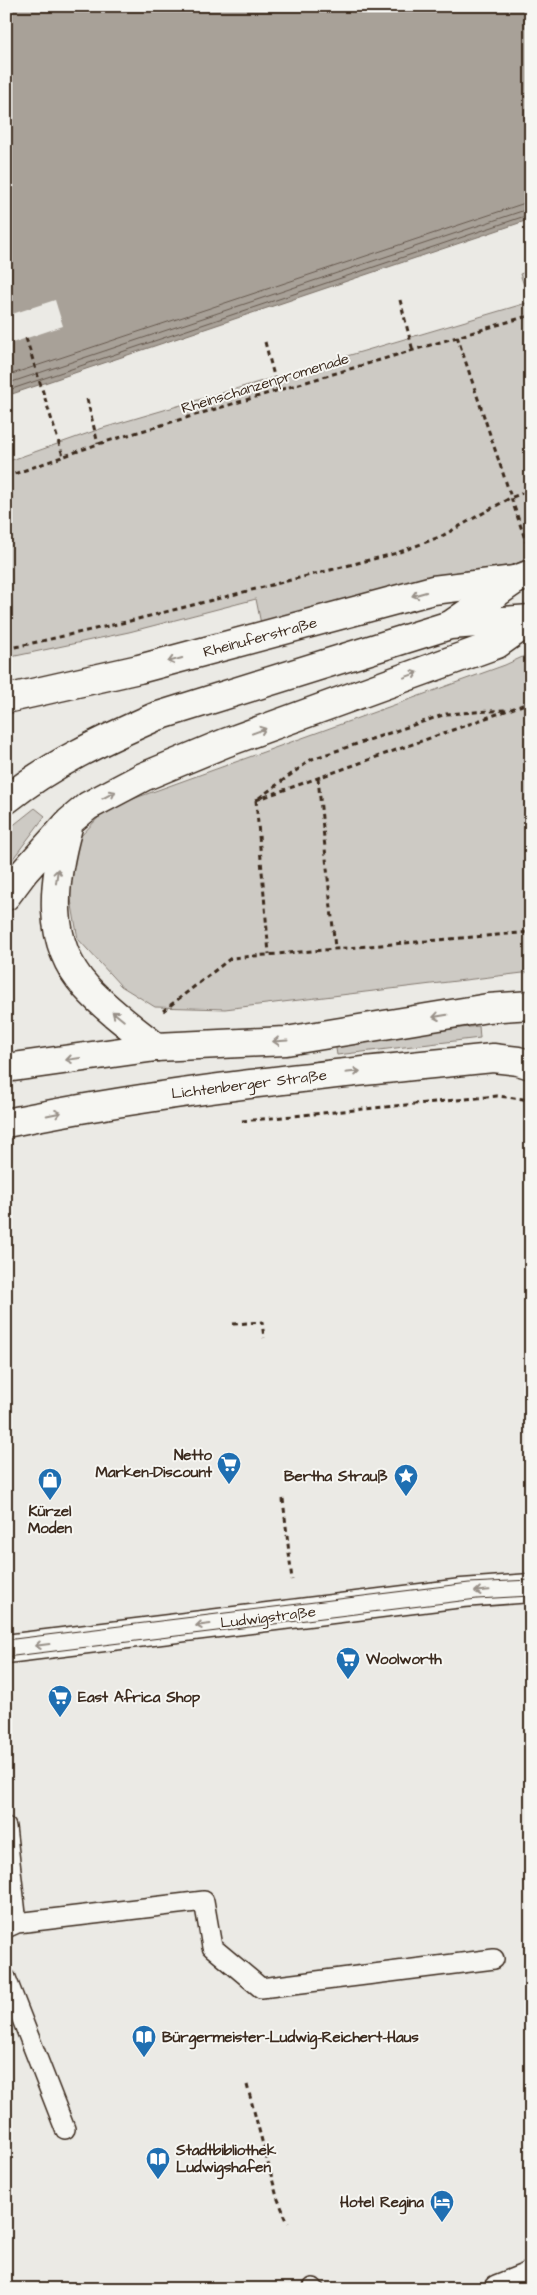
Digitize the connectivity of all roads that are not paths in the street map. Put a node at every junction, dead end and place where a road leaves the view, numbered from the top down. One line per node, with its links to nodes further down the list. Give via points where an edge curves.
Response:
1 (524, 568): 3 (street); 4 (street, Rheinuferstraße, one-way to 4, via 139,669)
2 (531, 619): 3 (street); 6 (street, one-way to 2, via 88,806 144,777 225,743 497,644)
3 (450, 625): 5 (street, via 155,717 57,765)
4 (6, 699)
5 (6, 800)
6 (69, 822): 7 (street); 9 (street, one-way to 6, via 106,1007 85,986 65,956 56,924 55,890)
7 (6, 896)
8 (531, 1006): 9 (street, one-way to 9, via 488,1008 286,1041)
9 (156, 1047): 11 (street, one-way to 11)
10 (531, 1065): 12 (street, Lichtenberger Straße, one-way to 10, via 186,1091 278,1080 493,1058)
11 (6, 1068)
12 (6, 1123)
13 (531, 1588): 14 (street, Ludwigstraße, one-way to 14, via 462,1593)
14 (6, 1649)
15 (6, 1827): 16 (lane)
16 (12, 1926): 17 (lane, via 204,1901 212,1947 261,1988)
17 (494, 1959)
18 (6, 1978): 19 (lane)
19 (65, 2129)

